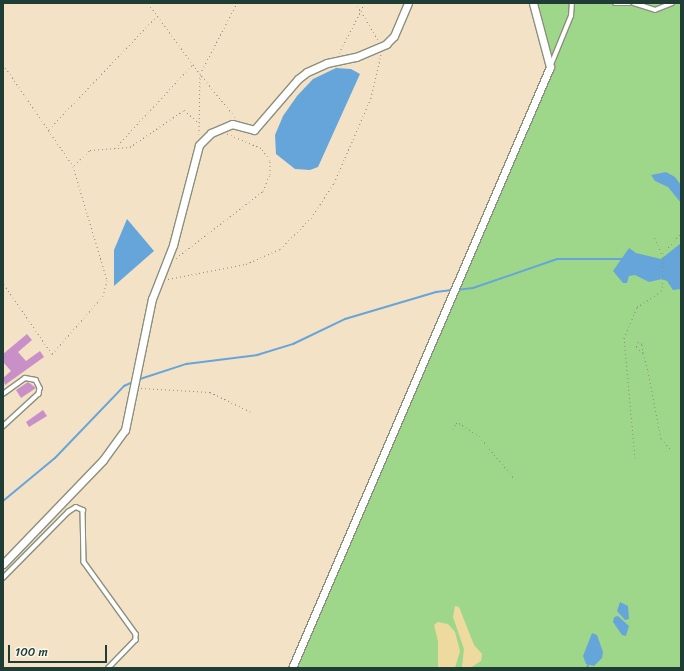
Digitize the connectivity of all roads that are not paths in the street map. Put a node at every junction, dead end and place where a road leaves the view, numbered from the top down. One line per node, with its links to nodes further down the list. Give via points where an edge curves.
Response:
1 (408, 3): 11 (street, via 394,36 382,46 356,57 315,68 298,79 256,129 250,130 242,125 232,124 219,129 199,145 173,245 158,280 128,425 112,451)
2 (533, 3): 8 (street)
3 (572, 3): 8 (lane, via 571,16)
4 (615, 3): 5 (lane)
5 (629, 3)
6 (634, 3): 7 (lane, via 655,10)
7 (672, 3)
8 (550, 67): 14 (street)
9 (3, 394): 10 (lane, via 25,378 36,380 40,388 38,394)
10 (3, 427)
11 (3, 564)
12 (3, 578): 13 (lane, via 68,512 76,507 83,510 84,562 136,634 136,640)
13 (109, 668)
14 (292, 668)

